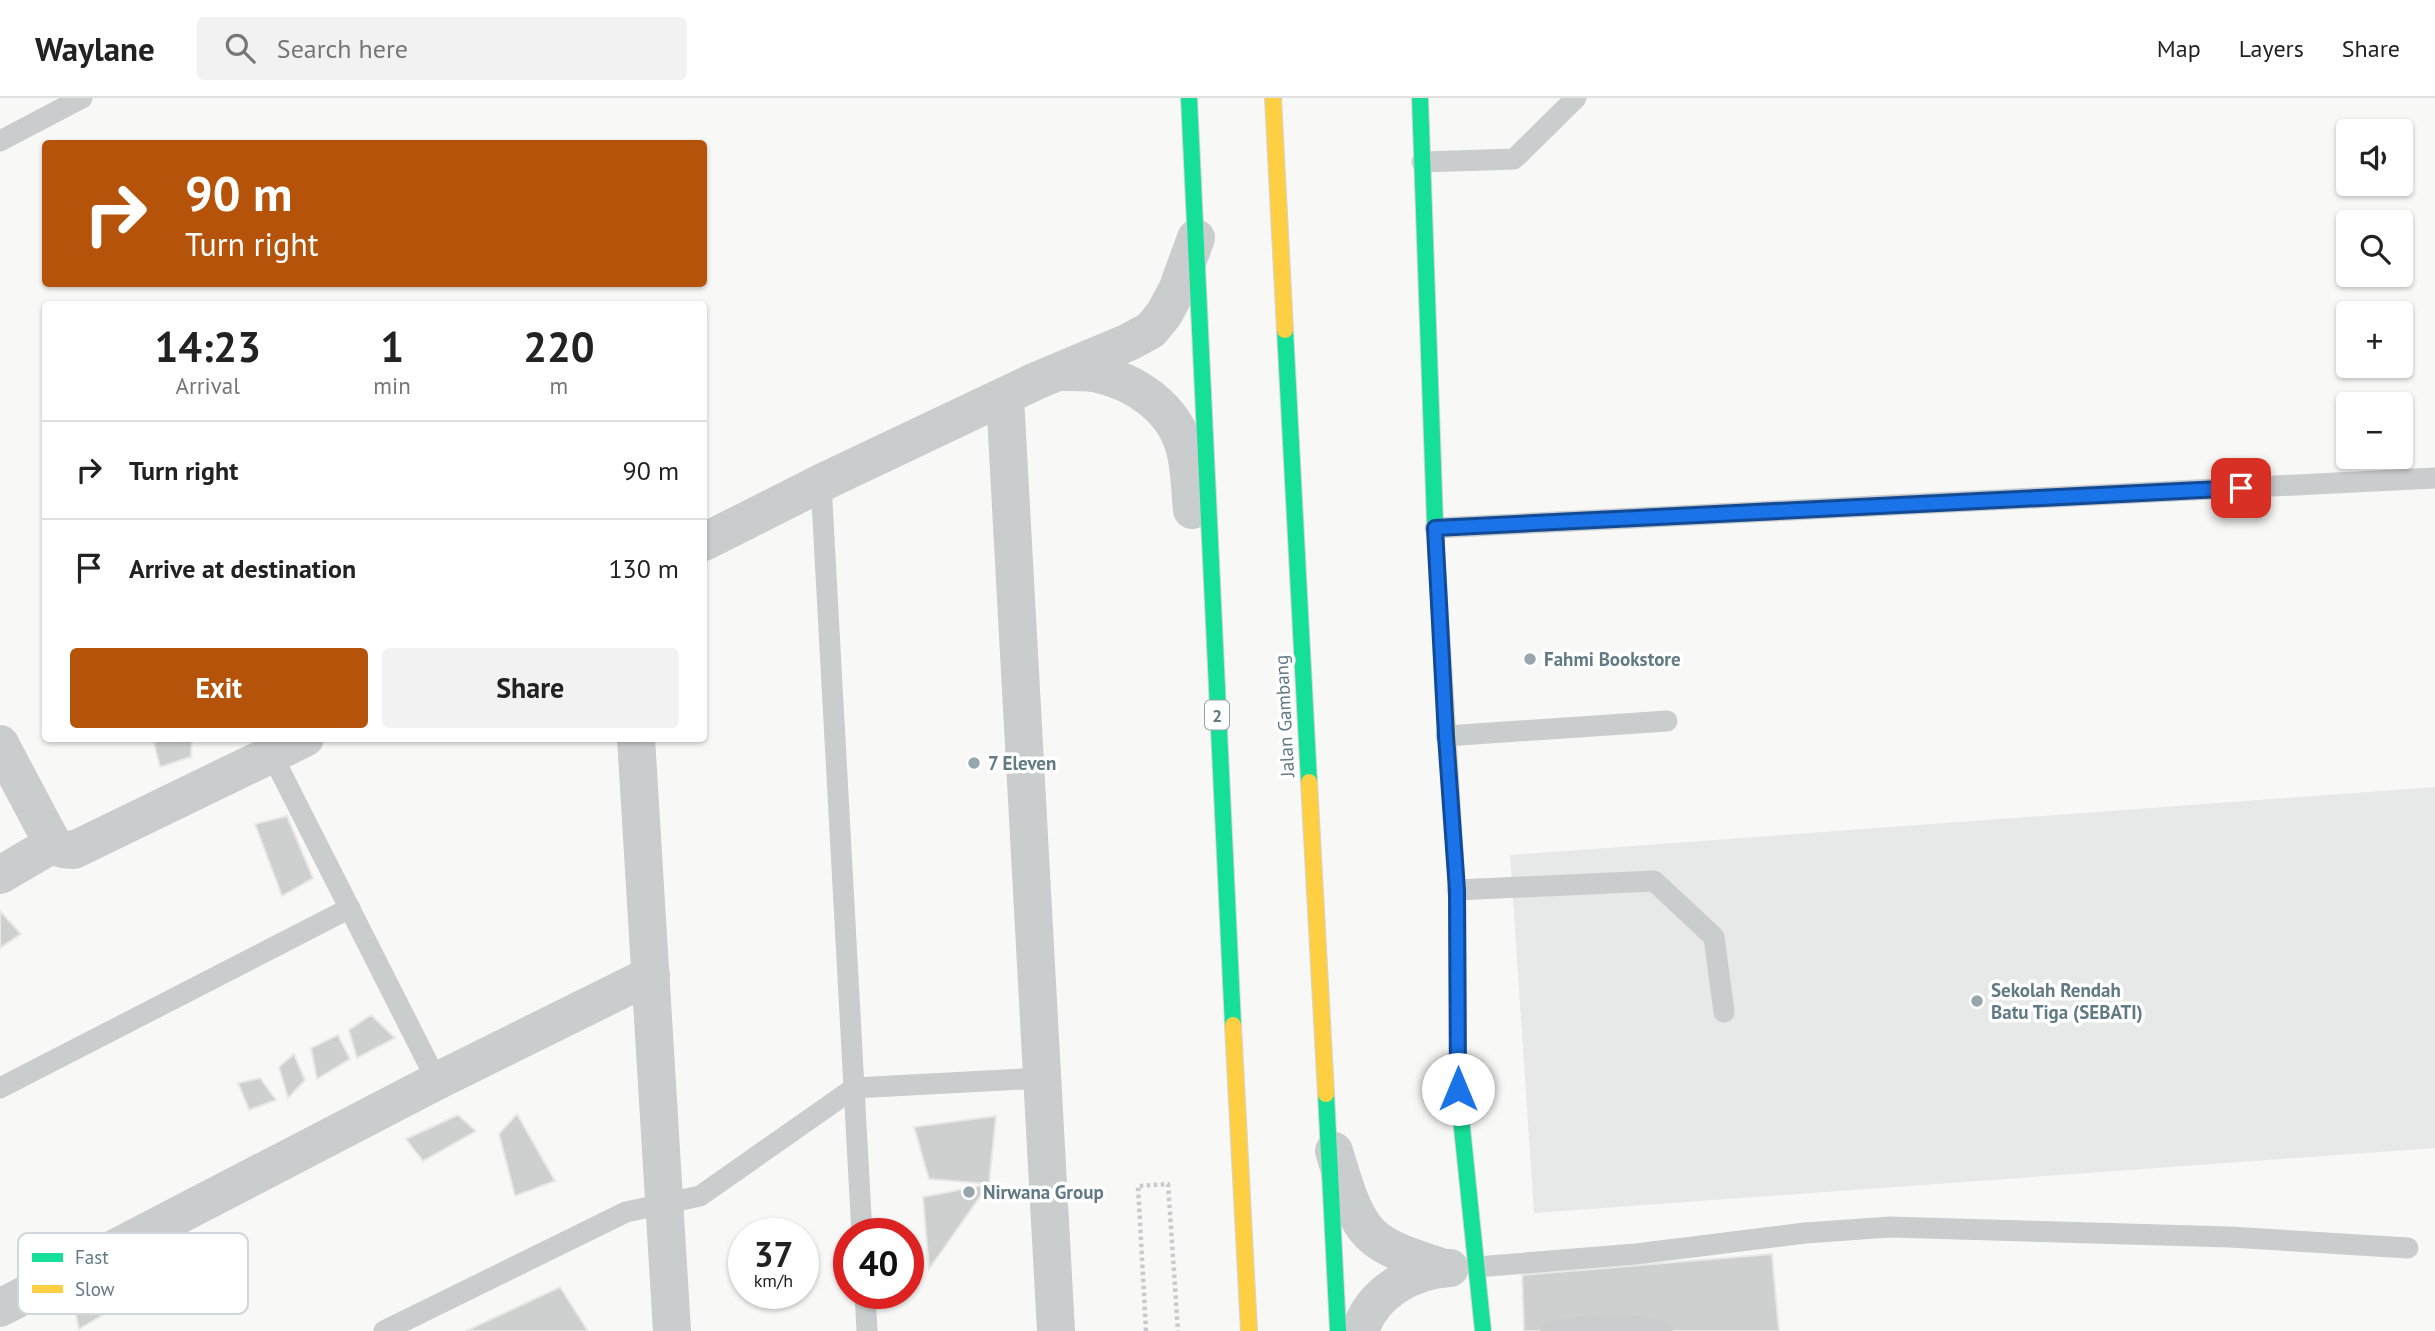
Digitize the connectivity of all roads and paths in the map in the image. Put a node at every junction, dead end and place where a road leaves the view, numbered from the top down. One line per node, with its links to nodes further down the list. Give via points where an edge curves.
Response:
1 (82, 98): 6 (lane)
2 (1189, 98): 8 (main road, 2)
3 (1273, 98): 31 (main road, Jalan Gambang)
4 (1420, 98): 7 (main road)
5 (1576, 98): 7 (lane, via 1514,159)
6 (0, 141)
7 (1422, 162): 13 (main road)
8 (1196, 238): 9 (street, via 1177,290 1151,330); 20 (main road, 2)
9 (1059, 372): 10 (street); 20 (street, via 1093,373 1120,381 1163,407 1177,428 1186,452)
10 (1005, 397): 12 (street); 27 (street)
11 (2435, 478): 13 (lane)
12 (821, 483): 14 (street); 30 (lane)
13 (1435, 528): 16 (main road)
14 (707, 540)
15 (1667, 721): 16 (lane)
16 (1446, 736): 23 (main road)
17 (636, 742): 25 (street)
18 (0, 744): 21 (street)
19 (288, 747): 21 (street, via 74,850); 24 (lane)
20 (1219, 748): 46 (main road, 2)
21 (53, 844): 22 (street)
22 (0, 876)
23 (1457, 890): 26 (lane, via 1654,881 1714,937); 36 (main road)
24 (349, 908): 28 (lane); 29 (lane)
25 (651, 975): 28 (street); 32 (street)
26 (1724, 1012)
27 (1042, 1078): 30 (lane); 43 (street)
28 (437, 1081): 34 (street)
29 (0, 1088)
30 (854, 1088): 32 (lane, via 700,1196); 33 (lane)
31 (1327, 1130): 36 (street, via 1350,1201 1366,1230 1409,1256); 47 (main road, Jalan Gambang)
32 (664, 1205): 40 (lane, via 626,1212); 41 (street)
33 (861, 1218)
34 (144, 1233)
35 (2408, 1248): 36 (lane, via 2230,1237 1890,1227)
36 (1460, 1267): 48 (street, via 1405,1279 1384,1293 1364,1317); 49 (main road)
37 (18, 1299): 38 (street)
38 (0, 1308)
39 (866, 1309): 42 (lane)
40 (384, 1331)
41 (672, 1331)
42 (867, 1331)
43 (1056, 1331)
44 (1146, 1331): 45 (path, via 1138,1186 1168,1184)
45 (1178, 1331)
46 (1249, 1331)
47 (1338, 1331)
48 (1360, 1331)
49 (1483, 1331)
50 (1551, 1331): 51 (lane, via 1609,1323)
51 (1662, 1331)

